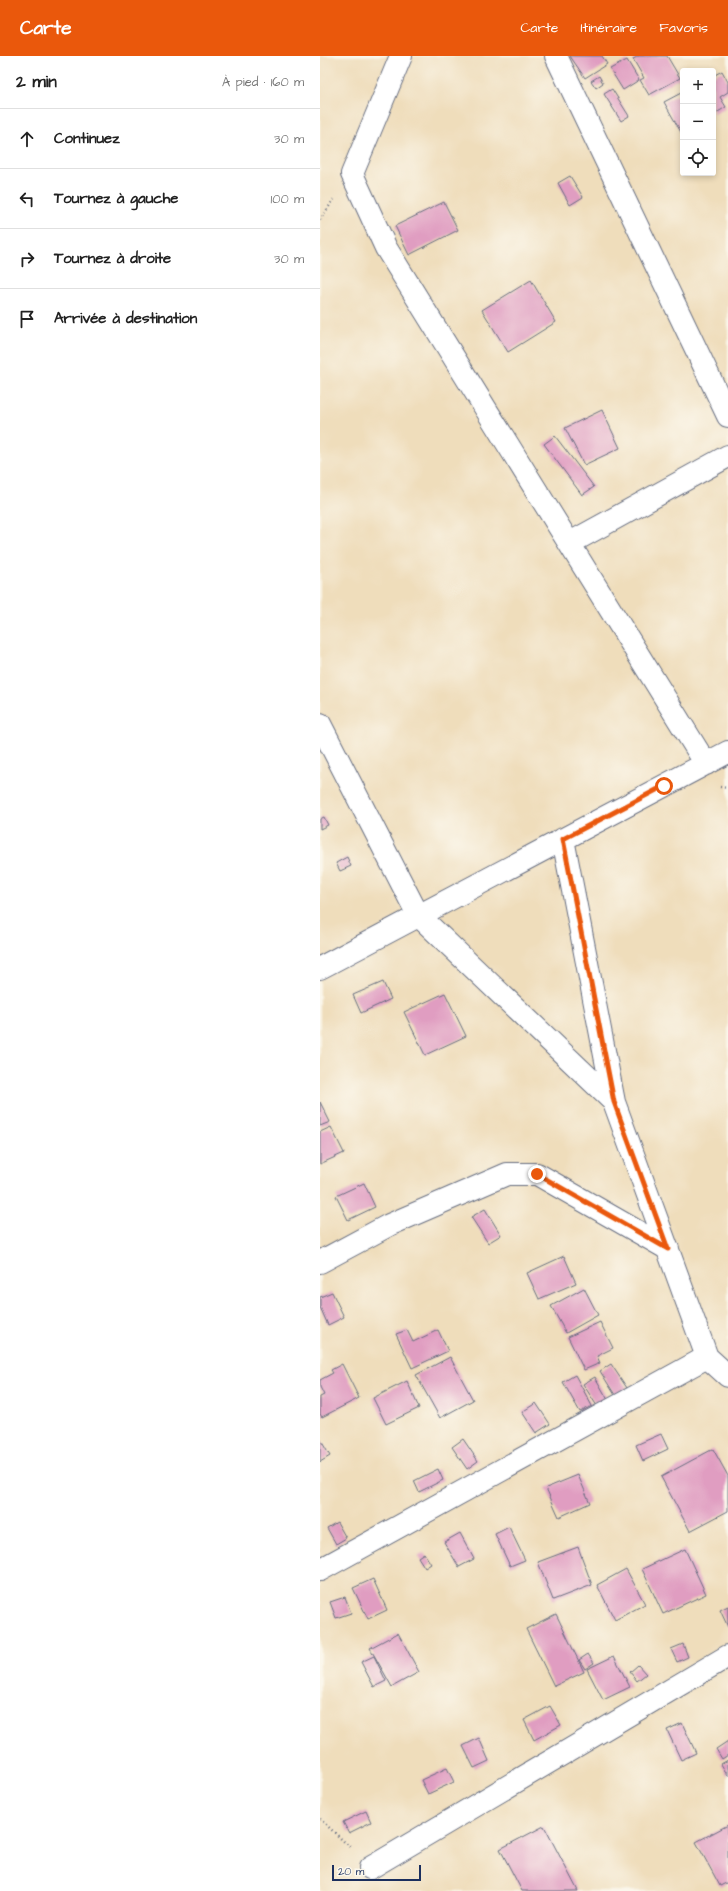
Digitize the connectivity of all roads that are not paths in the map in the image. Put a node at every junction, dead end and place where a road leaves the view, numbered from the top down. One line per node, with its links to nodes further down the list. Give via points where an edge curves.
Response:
1 (401, 56): 5 (street, via 352,174 386,248)
2 (556, 56): 3 (street)
3 (728, 416)
4 (728, 456): 5 (street)
5 (570, 543): 8 (street)
6 (320, 724): 10 (street)
7 (728, 752): 8 (street)
8 (706, 764): 9 (street)
9 (563, 839): 10 (street); 12 (street)
10 (418, 915): 11 (street); 12 (street)
11 (320, 968)
12 (614, 1102): 13 (street)
13 (668, 1249): 14 (street, via 537,1174 507,1174 389,1225); 15 (street)
14 (320, 1262)
15 (707, 1357): 16 (street); 17 (street)
16 (728, 1376)
17 (320, 1570)
18 (728, 1656): 19 (street)
19 (370, 1868)

